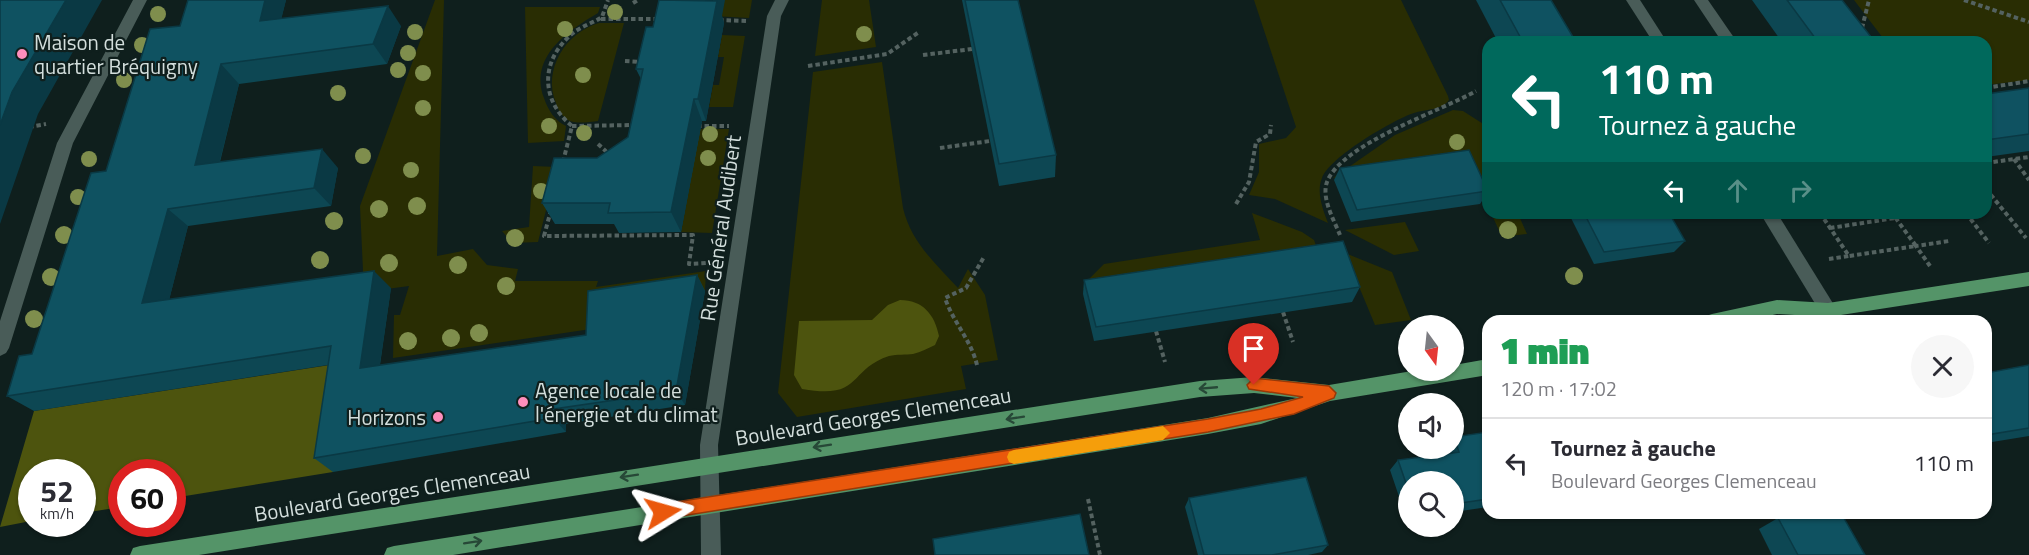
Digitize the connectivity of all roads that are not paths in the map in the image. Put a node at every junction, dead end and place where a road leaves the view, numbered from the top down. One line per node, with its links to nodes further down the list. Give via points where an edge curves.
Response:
1 (140, 0): 12 (street, via 65,143)
2 (782, 0): 15 (street, Rue Général Audibert, via 774,16 758,115)
3 (1633, 0): 5 (street)
4 (1701, 0): 6 (street)
5 (1656, 36)
6 (1726, 36)
7 (1772, 219): 9 (street)
8 (2029, 279): 9 (main road)
9 (1828, 310): 10 (main road, via 1777,308); 11 (main road)
10 (1742, 315)
11 (1816, 315)
12 (0, 348)
13 (1482, 368): 14 (main road, Boulevard Georges Clemenceau)
14 (1329, 393): 15 (main road, Boulevard Georges Clemenceau, one-way to 15, via 1254,385 1200,388); 16 (main road, Boulevard Georges Clemenceau, via 1250,418)
15 (708, 464): 16 (street, Rue Général Audibert); 17 (main road, Boulevard Georges Clemenceau, one-way to 17)
16 (710, 505): 18 (main road, Boulevard Georges Clemenceau, one-way to 16); 19 (street, Rue Général Audibert)
17 (140, 555)
18 (394, 555)
19 (711, 555)

